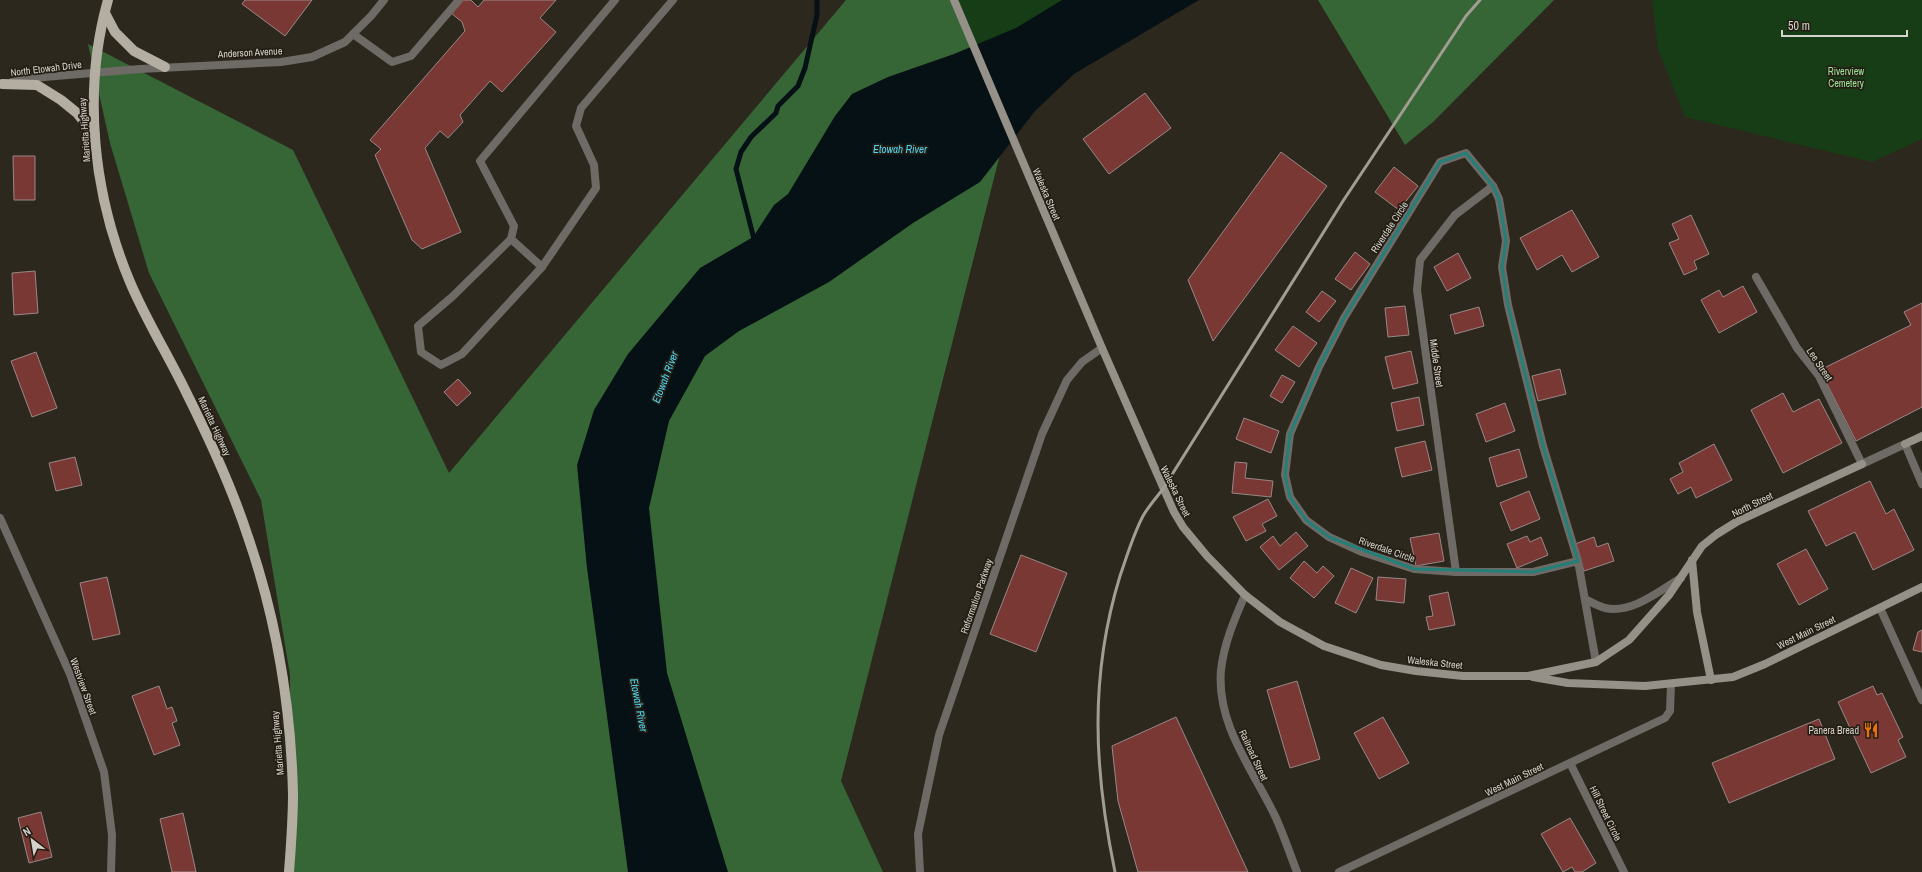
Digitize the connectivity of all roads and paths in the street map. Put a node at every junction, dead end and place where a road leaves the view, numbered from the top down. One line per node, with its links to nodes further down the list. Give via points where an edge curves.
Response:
1 (108, 0): 7 (main road, Marietta Highway)
2 (384, 0): 8 (street, Anderson Avenue)
3 (459, 0): 8 (street, via 411,56 392,62)
4 (615, 0): 14 (street, via 480,161 514,226)
5 (673, 0): 15 (street, via 581,108 576,126 594,165 596,188)
6 (954, 0): 17 (main road, Waleska Street)
7 (105, 13): 9 (main road, via 115,32 134,51); 10 (main road, Marietta Highway)
8 (353, 34): 9 (street, Anderson Avenue, via 345,42 312,57 281,62)
9 (165, 67): 10 (street, Anderson Avenue)
10 (95, 73): 11 (street, North Etowah Drive, via 32,78); 12 (main road, Marietta Highway)
11 (1, 85): 12 (main road, via 38,85 77,113)
12 (95, 136): 39 (main road, Marietta Highway, via 106,204 130,280 224,473 248,535 260,579 275,637 288,720 293,797)
13 (1493, 186): 24 (street, Riverdale Circle, via 1499,199 1506,241 1502,267 1508,305 1543,446); 25 (street, Middle Street, via 1455,215 1420,260 1417,290); 25 (street, Riverdale Circle, via 1466,153 1440,162 1344,318 1319,366 1290,434 1285,475 1290,497 1306,520 1329,537 1362,552 1414,569)
14 (511, 239): 15 (street); 15 (street, via 453,296 418,326 421,352 441,365 462,354)
15 (542, 267)
16 (1756, 277): 20 (street, Lee Street, via 1797,348 1819,376)
17 (1102, 348): 28 (main road, Waleska Street, via 1174,512 1207,556); 40 (street, Reformation Parkway, via 1082,362 1067,380 1042,434 939,735 918,834)
18 (1922, 436): 19 (main road, North Street)
19 (1905, 444): 20 (street, North Street); 21 (street)
20 (1862, 464): 23 (main road, North Street, via 1738,521 1702,546)
21 (1922, 484)
22 (0, 518): 38 (street, Westview Street, via 70,674 104,772 112,835)
23 (1692, 560): 26 (main road, North Street); 34 (main road, via 1698,612)
24 (1578, 561): 25 (street, Riverdale Circle, via 1533,572); 29 (street)
25 (1456, 572)
26 (1682, 578): 29 (street, via 1625,608 1605,608); 31 (main road, North Street)
27 (1922, 588): 30 (main road, West Main Street)
28 (1245, 595): 33 (main road, Waleska Street, via 1280,622 1324,646 1381,665 1463,676); 41 (street, Railroad Street, via 1224,653 1221,688 1234,738 1276,819)
29 (1585, 599): 32 (street)
30 (1880, 608): 34 (main road, West Main Street, via 1765,664 1733,677); 36 (street)
31 (1629, 640): 32 (main road, Waleska Street)
32 (1596, 662): 33 (main road, Waleska Street)
33 (1528, 676): 35 (main road, West Main Street, via 1568,683 1645,686)
34 (1711, 680): 35 (main road, West Main Street)
35 (1671, 684): 37 (street, West Main Street, via 1670,711 1664,718)
36 (1922, 700)
37 (1570, 763): 42 (street, West Main Street); 43 (street, Hill Street Circle)
38 (111, 872)
39 (289, 872)
40 (920, 872)
41 (1297, 872)
42 (1340, 872)
43 (1624, 872)

